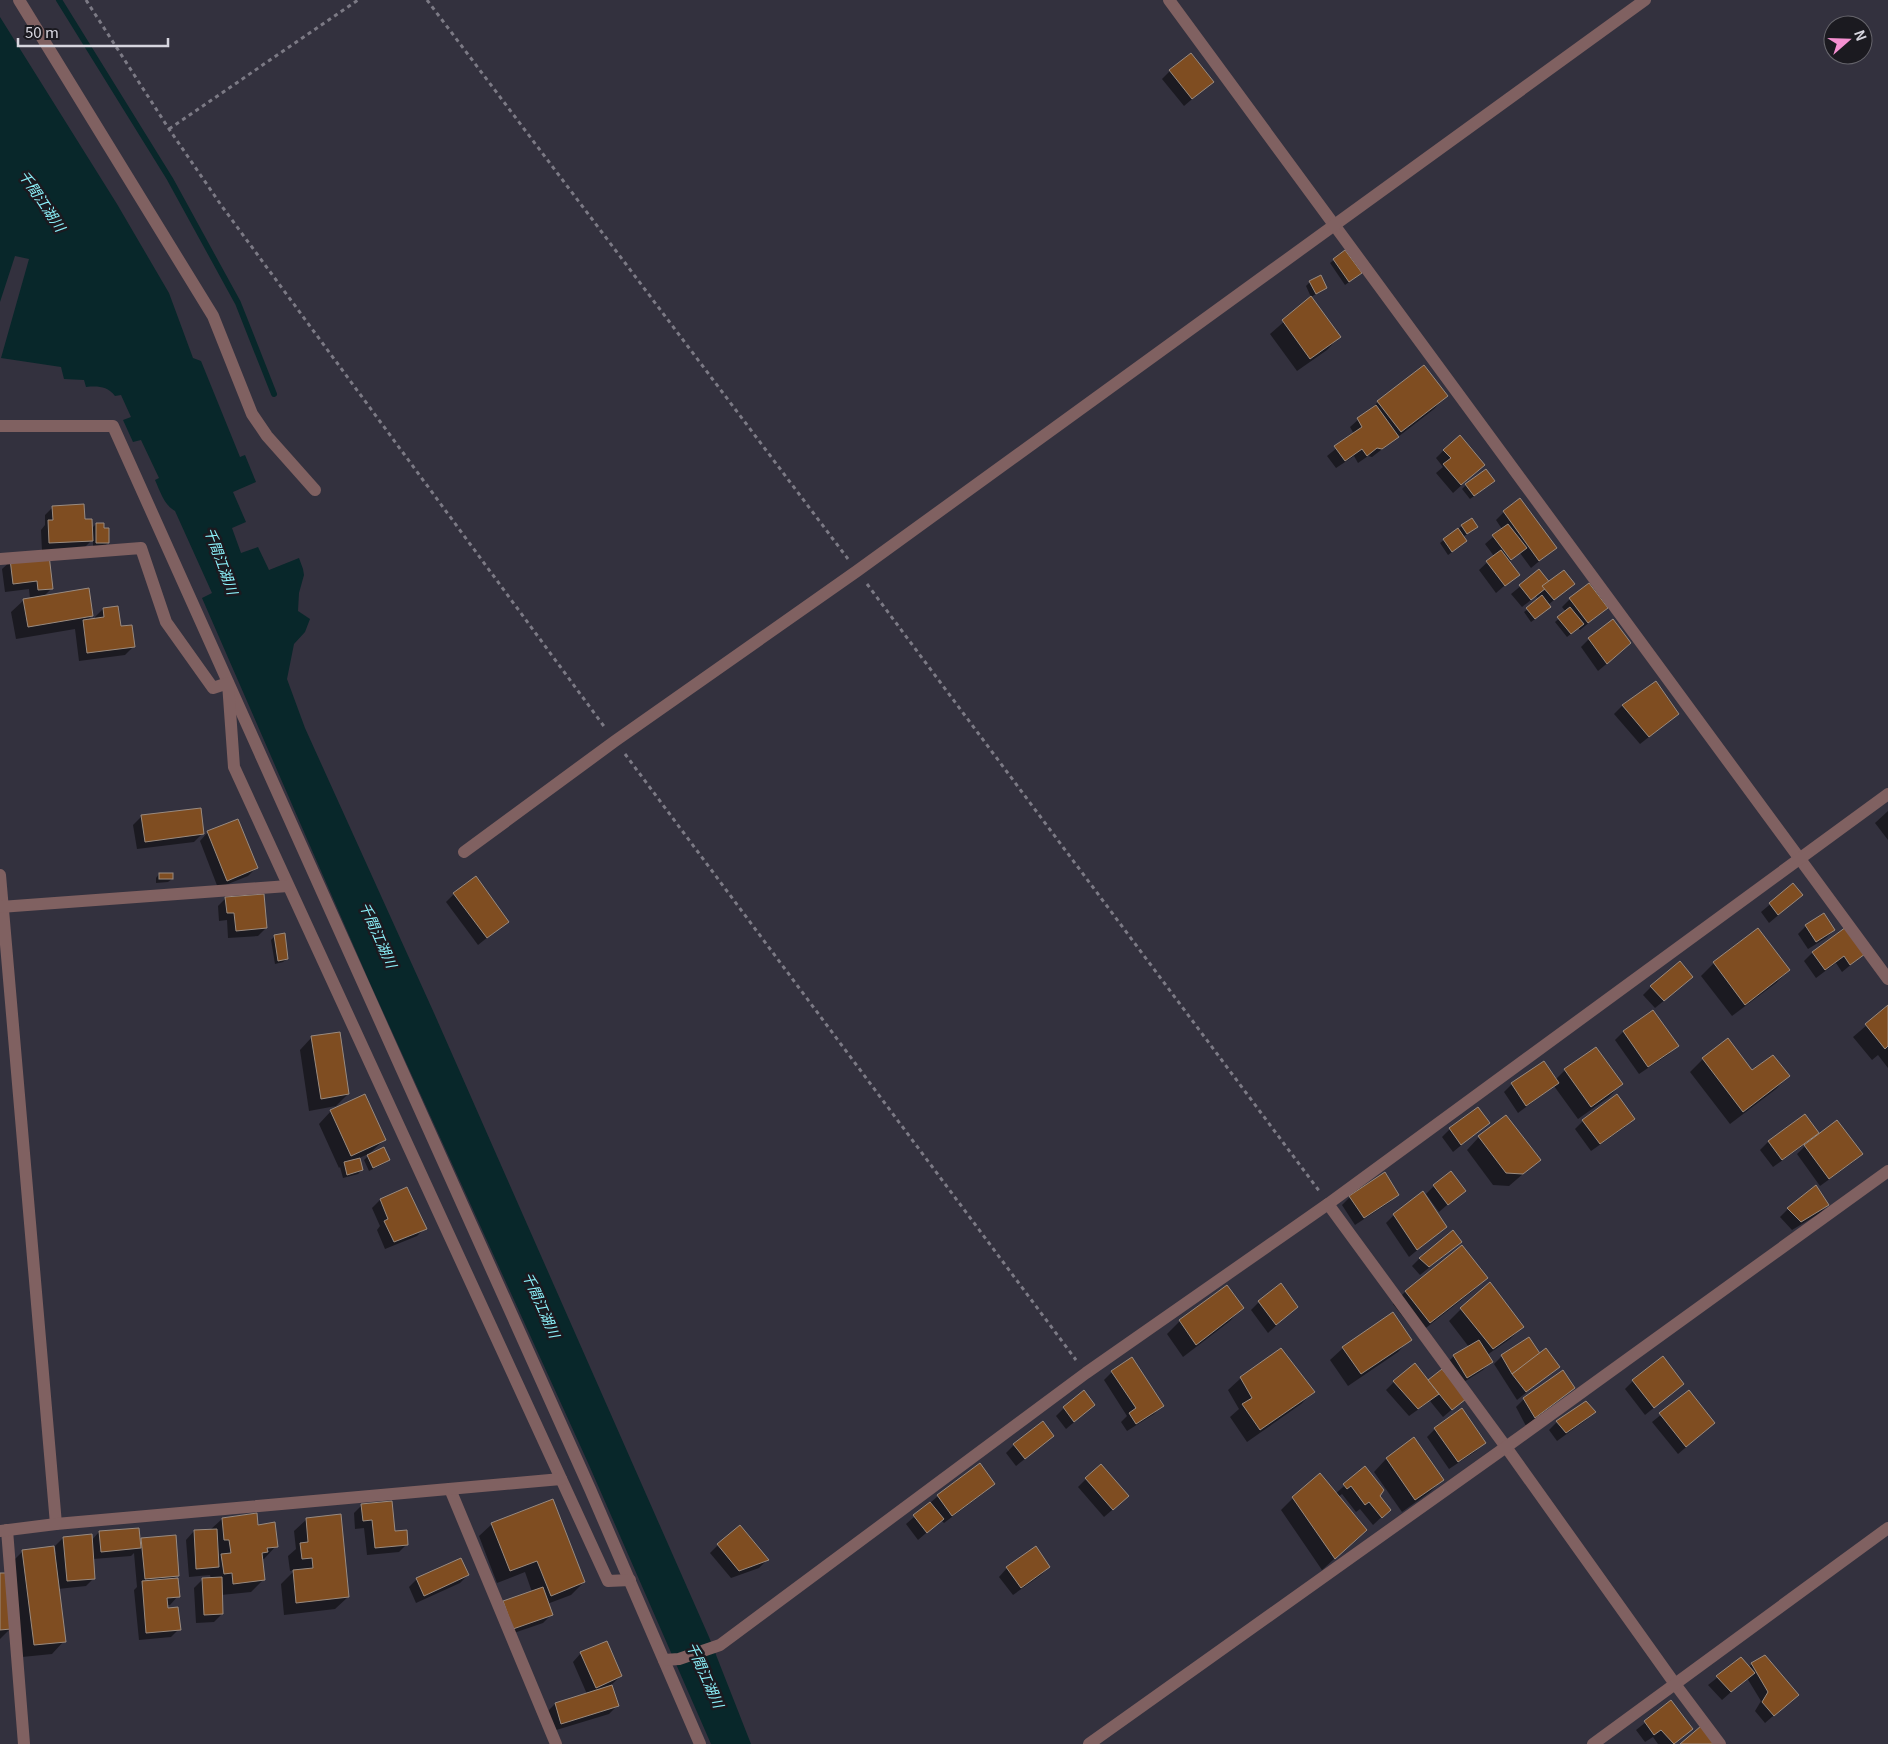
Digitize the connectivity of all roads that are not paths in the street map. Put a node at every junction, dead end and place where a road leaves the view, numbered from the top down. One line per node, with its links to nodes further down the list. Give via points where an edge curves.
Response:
1 (19, 0): 6 (street, via 213,316 252,414)
2 (1169, 0): 4 (street)
3 (1645, 0): 4 (street)
4 (1333, 225): 10 (street); 11 (street)
5 (0, 426): 8 (street, via 113,426)
6 (315, 490)
7 (0, 559): 8 (street, via 141,548 166,622 213,688)
8 (228, 683): 13 (street, via 234,767); 24 (street)
9 (1888, 794): 11 (street)
10 (464, 852)
11 (1798, 858): 15 (street); 17 (street)
12 (0, 875): 14 (street)
13 (288, 886): 14 (street); 19 (street)
14 (2, 907): 21 (street)
15 (1888, 979)
16 (1888, 1171): 18 (street)
17 (1328, 1204): 18 (street); 25 (street, via 1086,1373 720,1644 679,1660)
18 (1506, 1447): 26 (street); 30 (street)
19 (562, 1478): 20 (street); 24 (street, via 608,1582)
20 (450, 1489): 21 (street); 28 (street)
21 (56, 1524): 23 (street)
22 (1888, 1528): 26 (street)
23 (3, 1531): 27 (street)
24 (630, 1580): 25 (street)
25 (664, 1660): 29 (street)
26 (1675, 1684): 31 (street); 32 (street)
27 (24, 1744)
28 (556, 1744)
29 (700, 1744)
30 (1089, 1744)
31 (1593, 1744)
32 (1720, 1744)

